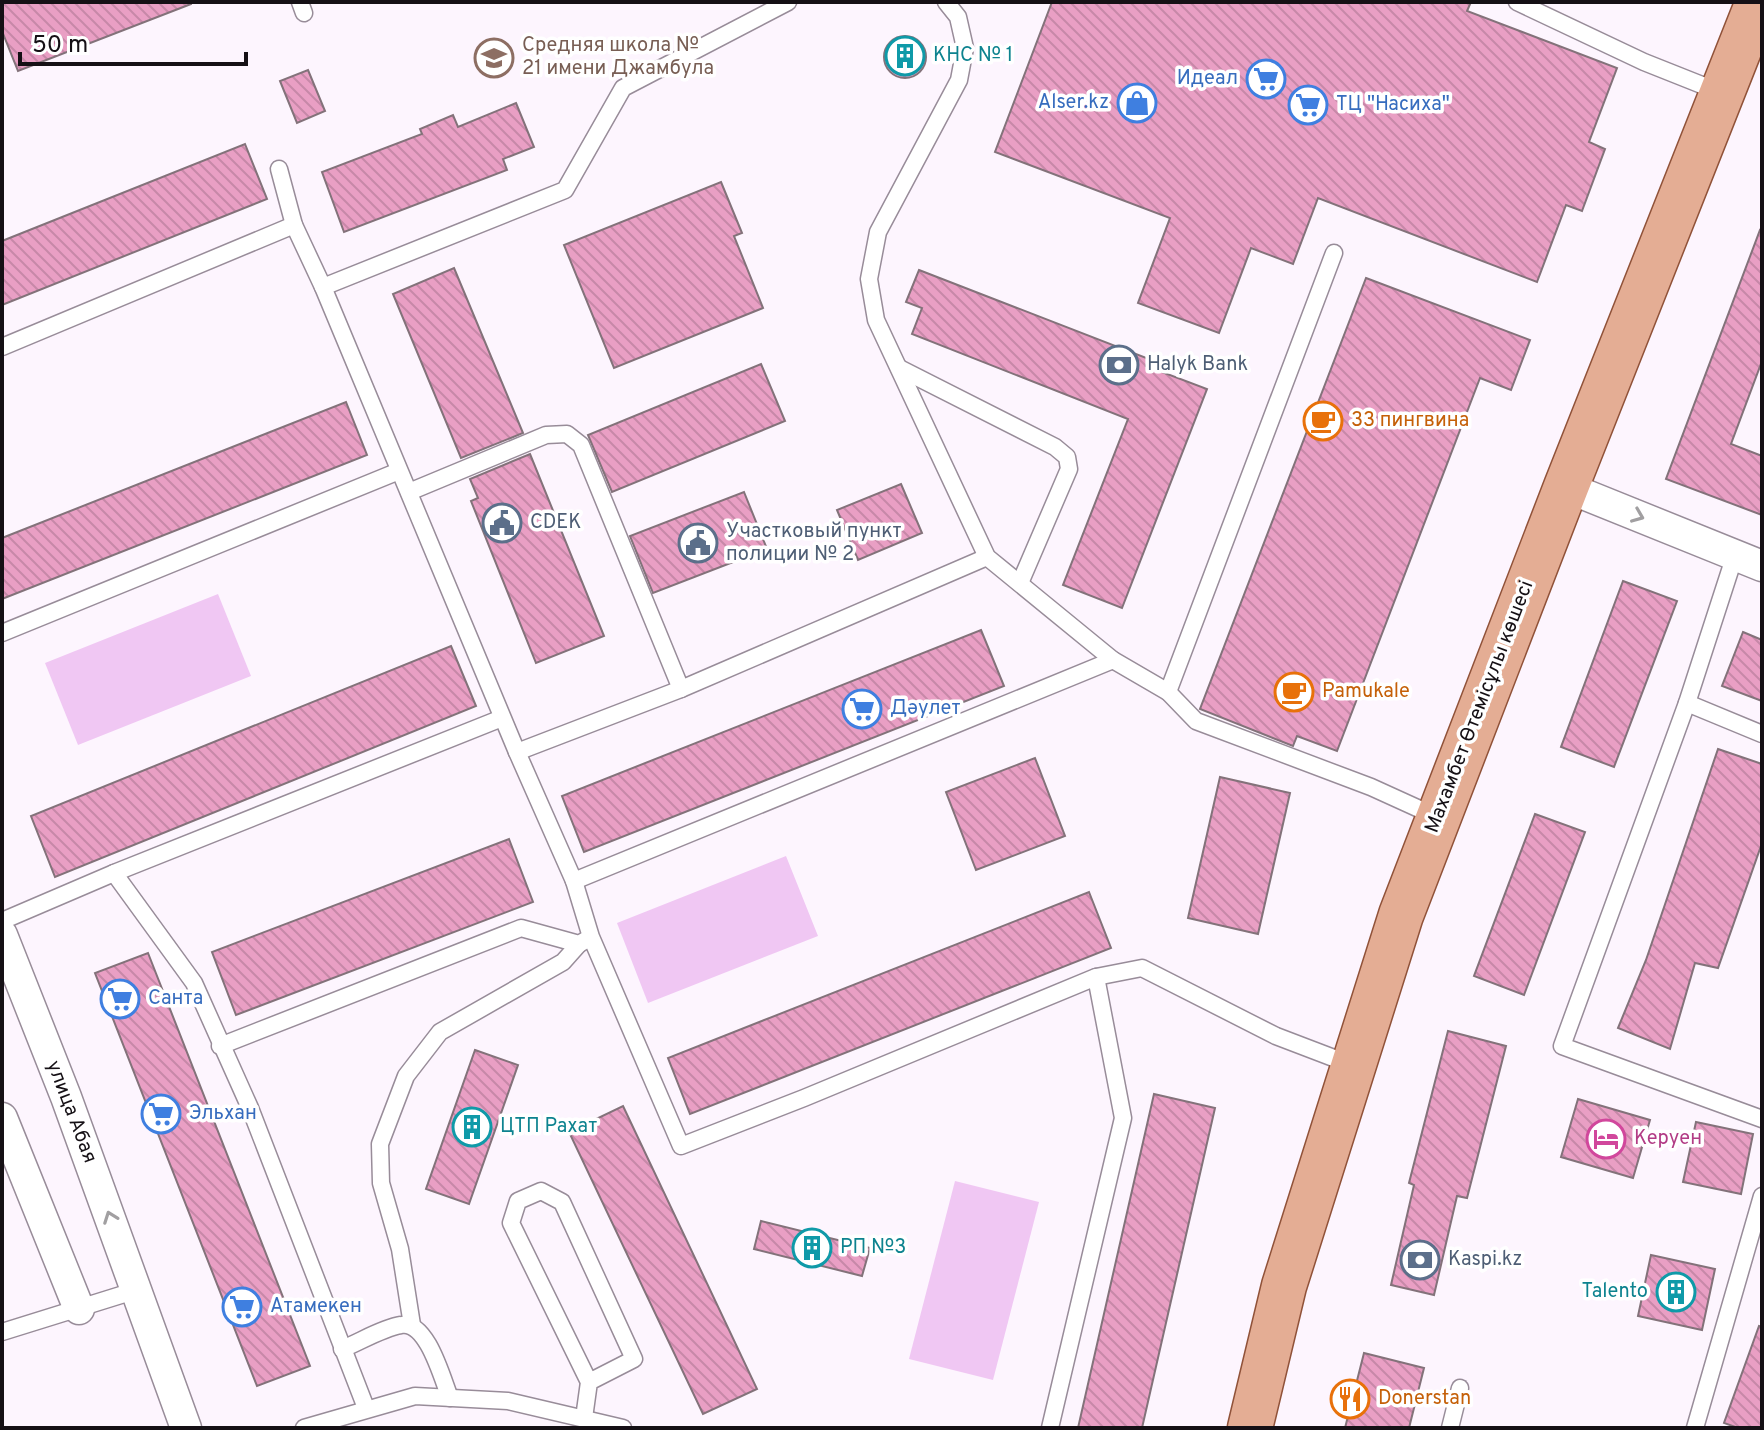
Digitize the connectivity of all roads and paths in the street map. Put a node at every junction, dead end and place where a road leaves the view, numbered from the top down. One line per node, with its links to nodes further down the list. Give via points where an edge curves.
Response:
1 (788, 2): 9 (lane, via 623,88 565,190)
2 (946, 2): 11 (lane, via 958,17 965,48 959,80 878,232 869,279 876,320)
3 (1758, 2): 5 (main road, Махамбет Өтемісұлы көшесі)
4 (1527, 4): 5 (lane, via 1644,62)
5 (1723, 93): 13 (main road, Махамбет Өтемісұлы көшесі)
6 (279, 169): 7 (lane)
7 (294, 225): 9 (lane); 10 (lane)
8 (1334, 253): 21 (lane)
9 (323, 287): 12 (lane)
10 (2, 347)
11 (899, 368): 15 (lane); 17 (lane, via 1067,457 1069,469)
12 (399, 471): 14 (lane); 18 (lane)
13 (1566, 487): 16 (street, one-way to 16); 26 (main road, Махамбет Өтемісұлы көшесі)
14 (409, 492): 20 (lane, via 546,435 567,434 581,445); 23 (lane)
15 (987, 557): 17 (lane); 20 (lane)
16 (1748, 560): 22 (lane)
17 (1020, 583): 19 (lane)
18 (2, 633)
19 (1113, 660): 21 (lane); 28 (lane)
20 (681, 689): 25 (lane)
21 (1168, 692): 26 (lane, via 1196,721)
22 (1687, 703): 24 (lane); 35 (lane, via 1562,1046)
23 (502, 718): 25 (lane); 27 (lane)
24 (1762, 734)
25 (517, 752): 28 (lane)
26 (1437, 817): 34 (main road, Махамбет Өтемісұлы көшесі)
27 (114, 873): 29 (lane); 33 (lane, via 194,983)
28 (574, 881): 31 (lane)
29 (2, 921)
30 (2, 935): 38 (street, улица Абая, one-way to 30)
31 (585, 940): 32 (lane, via 681,1146); 33 (lane, via 521,928); 40 (lane, via 563,962 440,1032 406,1076 380,1144 381,1183 400,1249)
32 (1096, 977): 34 (lane, via 1142,968 1276,1036); 51 (lane, via 1123,1118)
33 (220, 1046): 42 (lane, via 250,1108)
34 (1354, 1066): 52 (main road, Махамбет Өтемісұлы көшесі, via 1284,1286)
35 (1762, 1119)
36 (2, 1120): 39 (street)
37 (1762, 1196): 54 (lane)
38 (137, 1290): 39 (lane); 48 (street, улица Абая)
39 (79, 1309): 41 (lane)
40 (412, 1325): 42 (lane); 45 (lane, via 422,1332)
41 (2, 1332)
42 (342, 1349): 46 (lane)
43 (589, 1382): 43 (lane, via 511,1223 518,1201 541,1191 562,1202 634,1359); 47 (lane)
44 (1460, 1388): 53 (lane)
45 (450, 1398): 46 (lane, via 415,1396); 47 (lane, via 508,1401)
46 (366, 1408): 49 (lane)
47 (584, 1418): 50 (lane)
48 (186, 1428)
49 (304, 1428)
50 (623, 1428)
51 (1050, 1428)
52 (1250, 1428)
53 (1450, 1428)
54 (1695, 1428)

